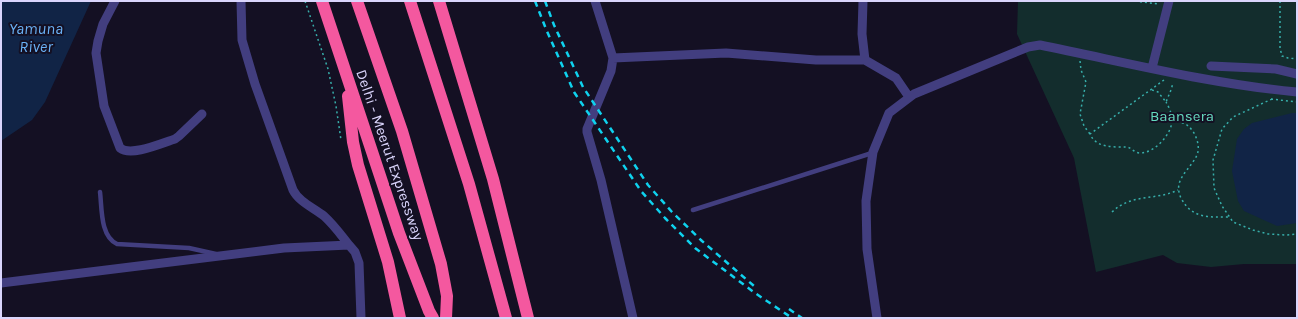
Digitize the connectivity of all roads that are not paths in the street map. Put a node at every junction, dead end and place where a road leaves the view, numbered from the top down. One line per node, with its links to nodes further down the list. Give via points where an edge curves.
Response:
1 (115, 1): 18 (street, via 103,24 96,53 104,106 120,148 134,151 175,139)
2 (241, 1): 22 (street, via 242,40 293,190 297,197 324,216)
3 (322, 1): 15 (highway, Delhi - Meerut Expressway)
4 (357, 1): 28 (highway, Delhi - Meerut Expressway, via 402,131 441,264 447,296)
5 (410, 1): 29 (highway, via 469,184)
6 (439, 1): 30 (highway, via 493,179)
7 (595, 1): 10 (street)
8 (863, 1): 11 (street, via 862,34)
9 (1169, 3): 13 (street)
10 (613, 58): 11 (street, via 726,53 816,60); 31 (street, via 611,71 587,130)
11 (865, 60): 17 (street, via 896,78)
12 (1211, 66): 14 (street, via 1276,69)
13 (1152, 68): 16 (street, via 1264,89); 17 (street, via 1033,45)
14 (1297, 74)
15 (347, 77): 26 (highway, via 348,105 358,165 388,262); 27 (highway, Delhi - Meerut Expressway, via 398,233)
16 (1297, 92)
17 (909, 97): 19 (street, via 889,113)
18 (202, 114)
19 (873, 152): 21 (lane); 32 (street, via 866,201 867,249)
20 (100, 192): 23 (lane, via 104,227 108,236 117,244 189,248)
21 (693, 210)
22 (349, 245): 23 (street, via 284,248); 25 (street, via 359,263)
23 (223, 256): 24 (street)
24 (1, 283)
25 (361, 318)
26 (400, 318)
27 (433, 318)
28 (446, 318)
29 (506, 318)
30 (528, 318)
31 (633, 318)
32 (877, 318)

